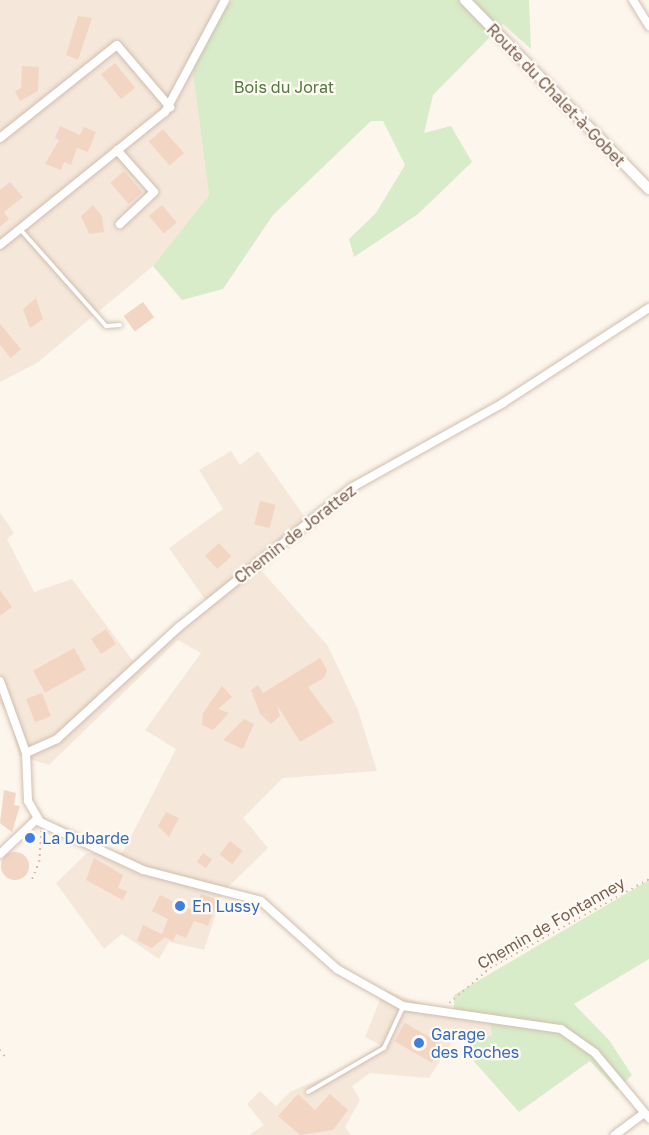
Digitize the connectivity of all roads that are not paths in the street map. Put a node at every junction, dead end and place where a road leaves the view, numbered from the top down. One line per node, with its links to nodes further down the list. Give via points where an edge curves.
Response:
1 (225, 0): 5 (street)
2 (465, 0): 8 (main road, Route du Chalet-à-Gobet)
3 (633, 0): 4 (street)
4 (649, 26)
5 (170, 106): 6 (street, via 117,45); 7 (street)
6 (0, 138)
7 (117, 150): 9 (street, via 154,192); 10 (street)
8 (649, 189)
9 (120, 224)
10 (20, 229): 11 (street); 13 (lane, via 106,326)
11 (0, 245)
12 (649, 308): 15 (street, Chemin de Jorattez, via 503,403 351,488 178,627 57,740)
13 (120, 325)
14 (0, 681): 15 (street)
15 (26, 753): 16 (street, via 27,795)
16 (40, 822): 17 (street); 18 (street, via 143,870 261,901 337,969)
17 (0, 854)
18 (403, 1006): 19 (lane, via 384,1047); 20 (street, via 442,1015 518,1019 561,1029 595,1053)
19 (308, 1092)
20 (646, 1116): 21 (street)
21 (615, 1135)

